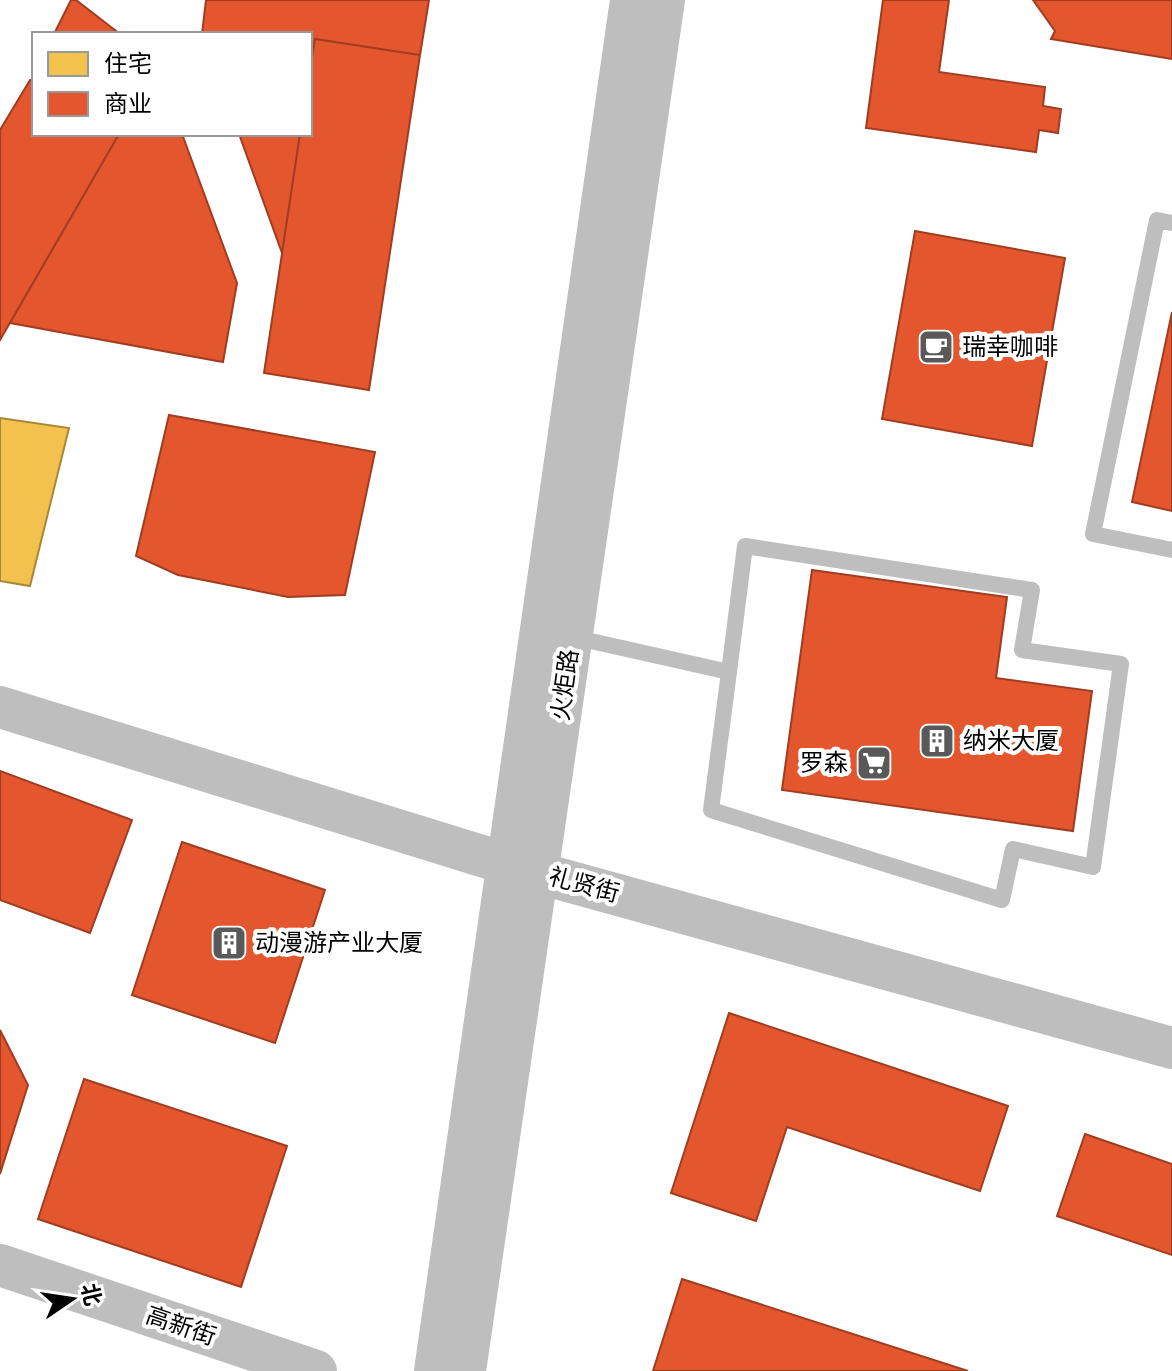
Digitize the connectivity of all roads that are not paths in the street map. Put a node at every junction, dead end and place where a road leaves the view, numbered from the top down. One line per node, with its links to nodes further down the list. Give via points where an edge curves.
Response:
1 (631, 0): 8 (street, 火炬路)
2 (664, 0): 5 (street, 火炬路)
3 (1172, 223): 4 (lane, via 1157,220 1093,534)
4 (1172, 550)
5 (572, 637): 6 (lane); 8 (street, 火炬路)
6 (729, 672): 6 (lane, via 711,810 1002,900 1013,849 1093,867 1121,664 1022,650 1032,590 745,546)
7 (0, 707): 8 (street, 礼贤街)
8 (522, 868): 9 (street, 礼贤街); 12 (street, 火炬路); 13 (street, 火炬路)
9 (1172, 1048)
10 (0, 1265): 11 (street, 高新街)
11 (316, 1371)
12 (435, 1371)
13 (465, 1371)

